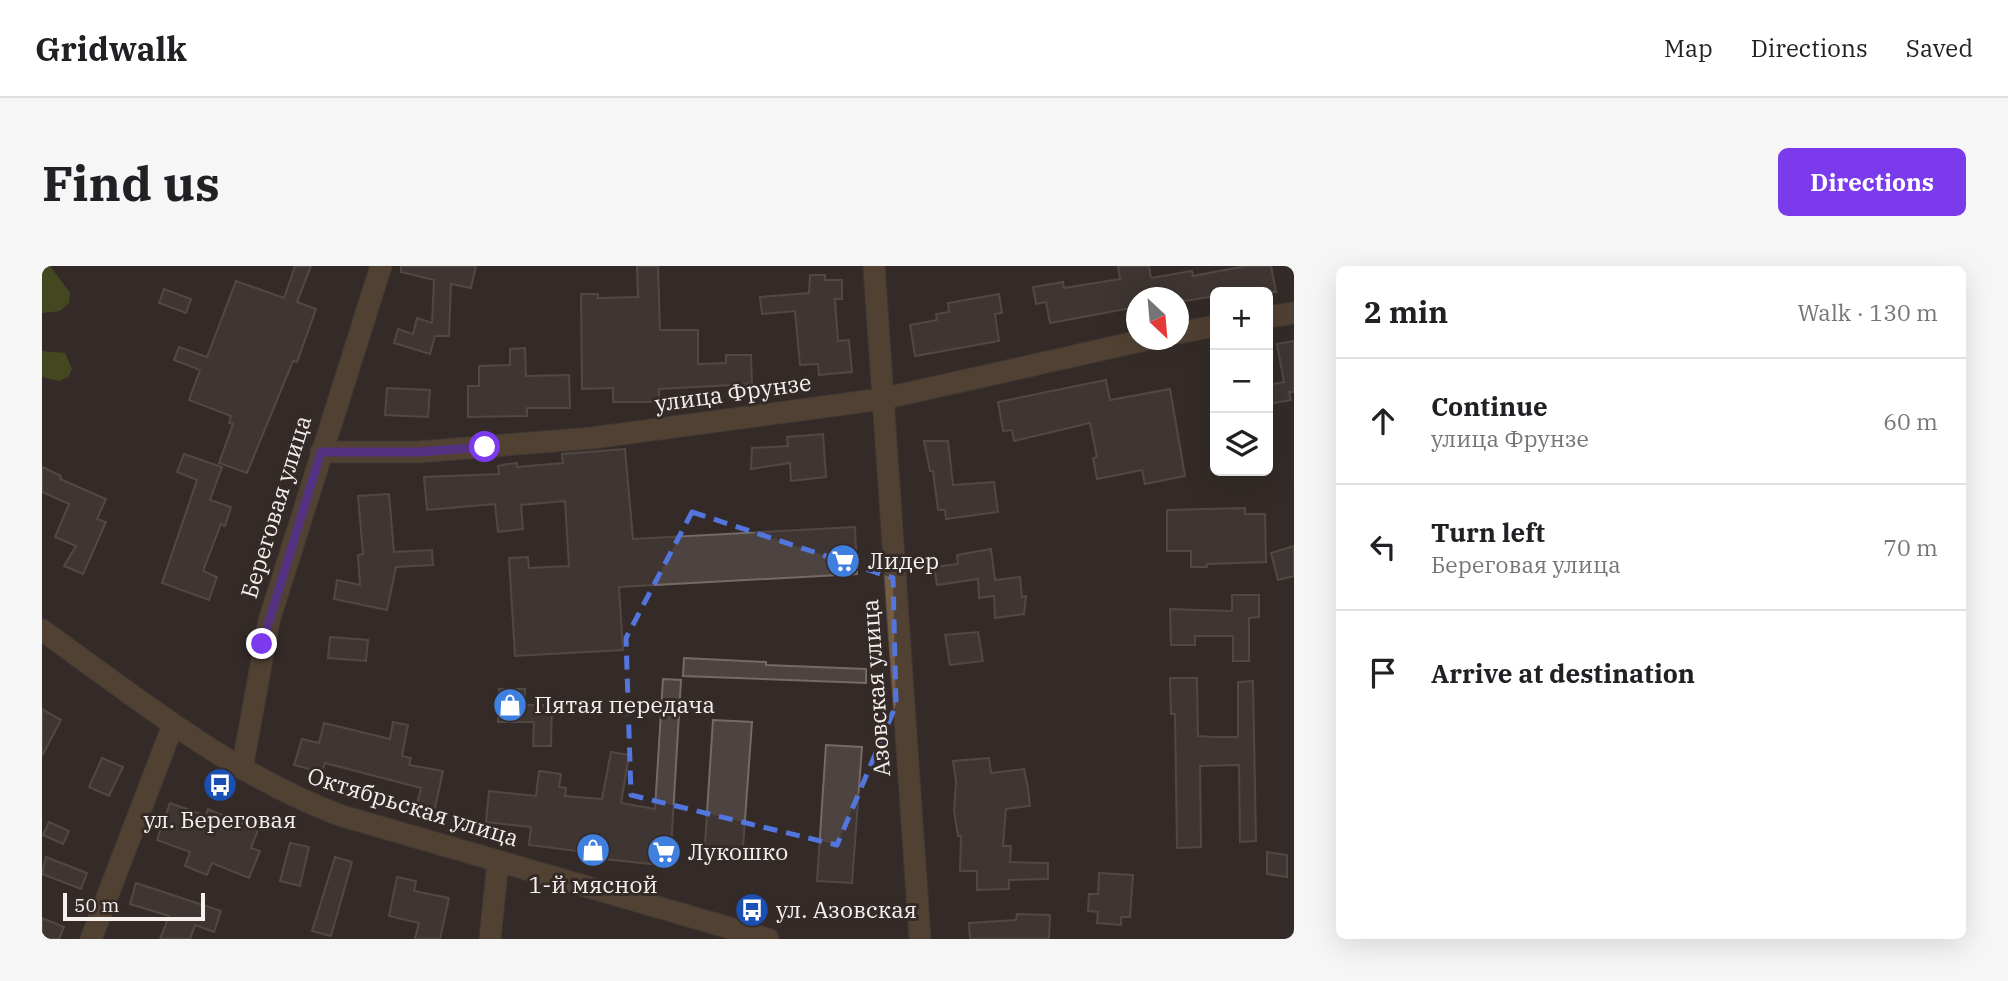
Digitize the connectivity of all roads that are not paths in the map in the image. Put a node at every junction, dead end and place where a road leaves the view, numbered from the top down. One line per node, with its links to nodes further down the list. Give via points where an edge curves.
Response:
1 (382, 266): 9 (street, Береговая улица)
2 (874, 266): 8 (street, Азовская улица)
3 (1294, 313): 4 (street)
4 (1273, 316)
5 (1210, 327): 6 (street)
6 (1189, 331)
7 (1126, 344): 8 (street, улица Фрунзе)
8 (882, 399): 9 (street, улица Фрунзе, via 592,438 418,452); 17 (street, Азовская улица)
9 (321, 452): 12 (street, Береговая улица, via 262,644)
10 (42, 630): 11 (street, Октябрьская улица)
11 (173, 725): 12 (street, Октябрьская улица); 14 (street)
12 (242, 769): 13 (street, Октябрьская улица, via 297,799 339,815)
13 (498, 862): 15 (street); 16 (street, Октябрьская улица)
14 (91, 939)
15 (490, 939)
16 (768, 939)
17 (920, 939)

